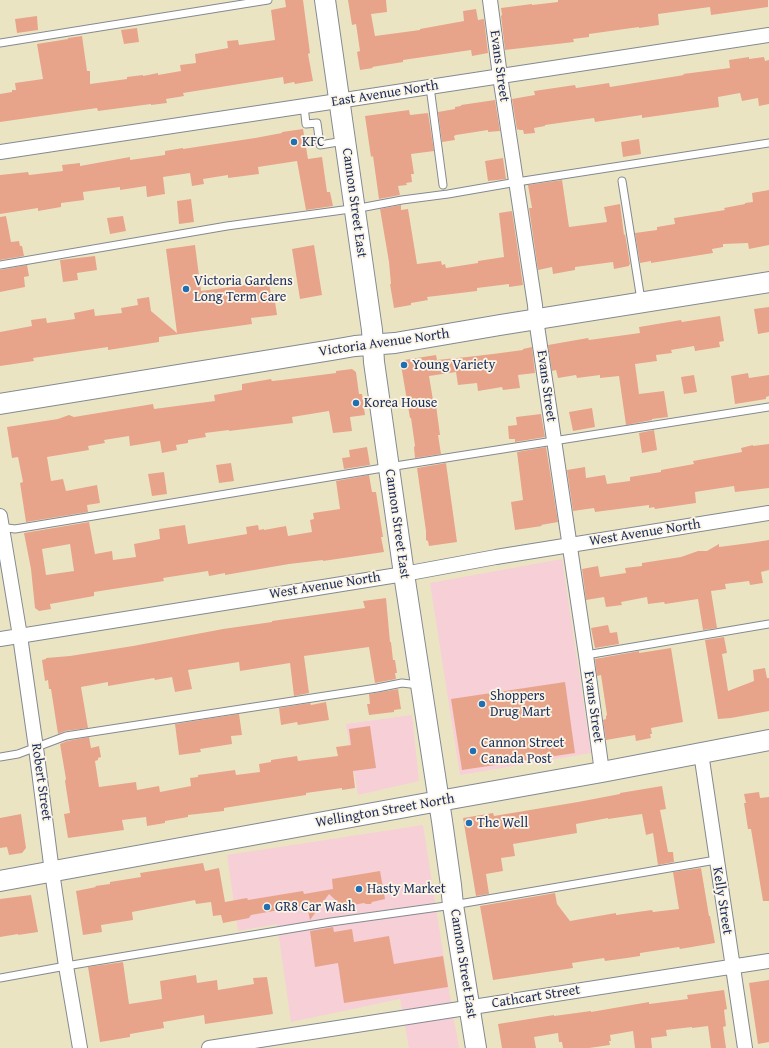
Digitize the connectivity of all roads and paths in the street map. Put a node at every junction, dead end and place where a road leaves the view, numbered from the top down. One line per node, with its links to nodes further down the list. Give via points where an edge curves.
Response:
1 (268, 0): 5 (lane)
2 (325, 0): 8 (main road, Cannon Street East)
3 (490, 0): 6 (street, Evans Street)
4 (769, 34): 6 (street, East Avenue North)
5 (0, 43)
6 (500, 76): 7 (street, East Avenue North); 14 (street, Evans Street)
7 (430, 87): 8 (street, East Avenue North); 15 (lane)
8 (339, 101): 9 (street, East Avenue North); 10 (main road, Cannon Street East)
9 (304, 106): 10 (lane, via 306,124 317,123 320,144); 12 (street, East Avenue North)
10 (344, 141): 16 (main road, Cannon Street East)
11 (769, 143): 14 (lane)
12 (0, 152)
13 (622, 181): 19 (lane)
14 (517, 182): 16 (lane); 20 (street, Evans Street)
15 (443, 185)
16 (354, 208): 17 (lane, via 227,226); 21 (main road, Cannon Street East)
17 (0, 265)
18 (769, 282): 19 (main road, Victoria Avenue North)
19 (641, 303): 20 (main road, Victoria Avenue North)
20 (536, 320): 21 (main road, Victoria Avenue North); 24 (street, Evans Street)
21 (373, 345): 22 (main road, Victoria Avenue North); 25 (main road, Cannon Street East)
22 (0, 404)
23 (769, 407): 24 (lane)
24 (554, 441): 25 (lane); 28 (street, Evans Street)
25 (389, 467): 27 (lane, via 15,529); 29 (main road, Cannon Street East)
26 (769, 512): 28 (street, West Avenue North)
27 (1, 524): 31 (street, Robert Street)
28 (570, 545): 29 (street, West Avenue North); 33 (street, Evans Street)
29 (404, 574): 31 (street, West Avenue North); 34 (main road, Cannon Street East)
30 (769, 624): 33 (lane)
31 (20, 636): 32 (street, West Avenue North); 36 (street, Robert Street)
32 (0, 639)
33 (586, 655): 39 (street, Evans Street)
34 (421, 685): 36 (lane, via 402,683 66,736); 40 (main road, Cannon Street East)
35 (769, 740): 37 (main road, Wellington Street North)
36 (36, 748): 38 (lane); 42 (street, Robert Street)
37 (701, 753): 39 (main road, Wellington Street North); 41 (street, Kelly Street)
38 (0, 757)
39 (602, 772): 40 (main road, Wellington Street North)
40 (439, 801): 42 (main road, Wellington Street North); 44 (main road, Cannon Street East)
41 (716, 860): 44 (lane); 47 (street, Kelly Street)
42 (52, 872): 43 (main road, Wellington Street North); 46 (street, Robert Street)
43 (0, 881)
44 (453, 905): 46 (lane, via 331,922); 49 (main road, Cannon Street East)
45 (769, 961): 47 (street, Cathcart Street)
46 (66, 966): 48 (lane); 50 (street, Robert Street)
47 (732, 966): 49 (street, Cathcart Street); 53 (street, Kelly Street)
48 (0, 978)
49 (470, 1008): 51 (street, Cathcart Street); 52 (main road, Cannon Street East)
50 (80, 1048)
51 (209, 1048)
52 (476, 1048)
53 (745, 1048)

